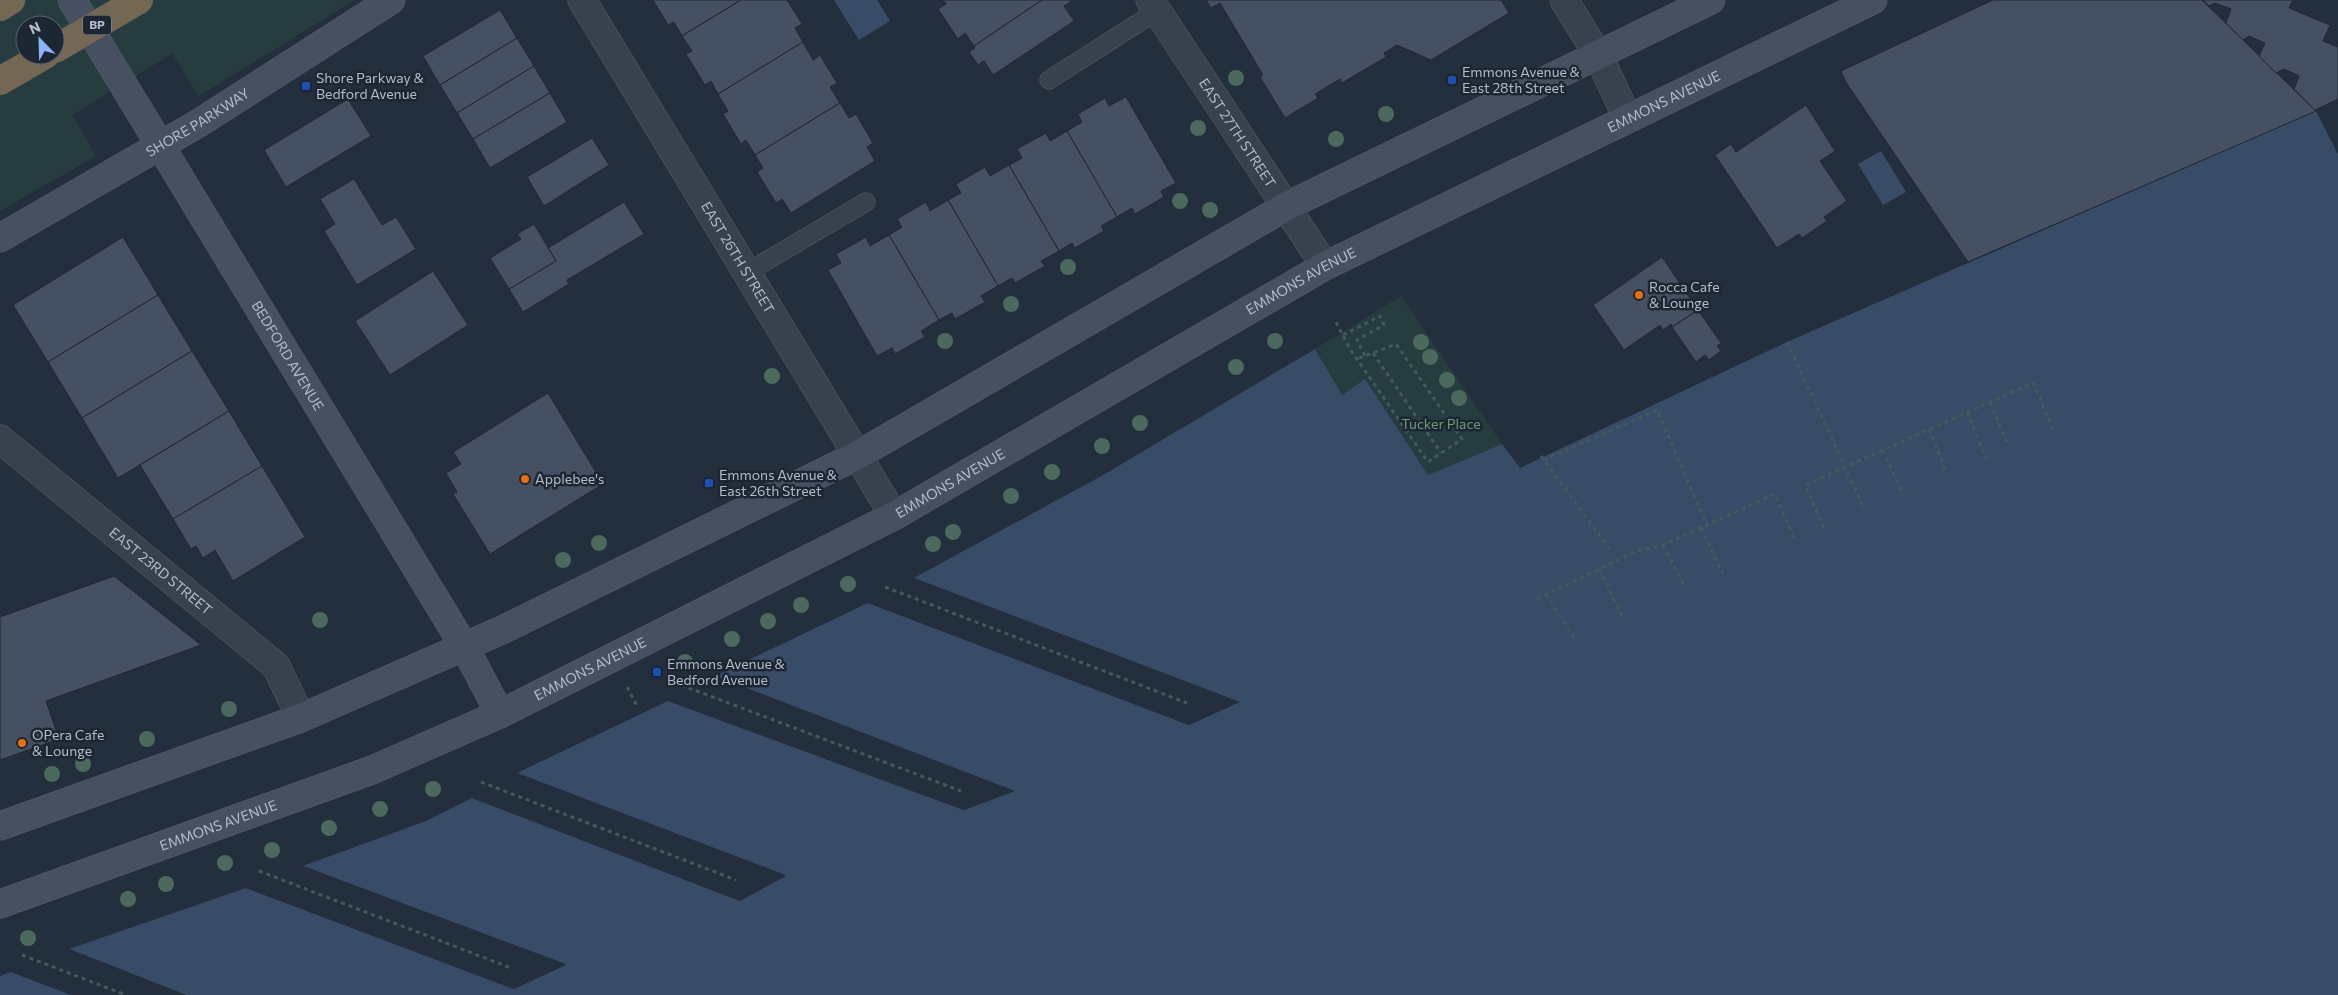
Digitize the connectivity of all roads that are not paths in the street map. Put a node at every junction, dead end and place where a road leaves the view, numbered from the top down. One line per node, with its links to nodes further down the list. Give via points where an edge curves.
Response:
1 (72, 0): 15 (main road, BEDFORD AVENUE)
2 (139, 0): 9 (highway, BP, bridge)
3 (391, 0): 15 (main road, SHORE PARKWAY)
4 (582, 0): 20 (street, EAST 26TH STREET)
5 (1564, 0): 10 (street)
6 (1712, 0): 10 (main road)
7 (1873, 0): 14 (main road, EMMONS AVENUE)
8 (1153, 5): 12 (lane); 17 (street, EAST 27TH STREET)
9 (65, 43)
10 (1598, 54): 14 (street); 17 (main road)
11 (27, 65): 13 (highway, BP)
12 (1049, 80)
13 (0, 81)
14 (1627, 117): 19 (main road, EMMONS AVENUE)
15 (161, 146): 18 (main road, SHORE PARKWAY); 24 (main road, BEDFORD AVENUE)
16 (866, 202): 20 (lane)
17 (1286, 206): 19 (street, EAST 27TH STREET); 22 (main road)
18 (0, 238)
19 (1325, 266): 23 (main road, EMMONS AVENUE)
20 (746, 273): 22 (street, EAST 26TH STREET)
21 (0, 439): 26 (street, EAST 23RD STREET, via 276,666)
22 (858, 455): 23 (street, EAST 26TH STREET); 24 (main road)
23 (894, 516): 25 (main road, EMMONS AVENUE)
24 (465, 648): 25 (main road, BEDFORD AVENUE); 26 (main road)
25 (500, 714): 28 (main road, EMMONS AVENUE, via 372,770)
26 (301, 718): 27 (main road)
27 (0, 826)
28 (0, 904)

